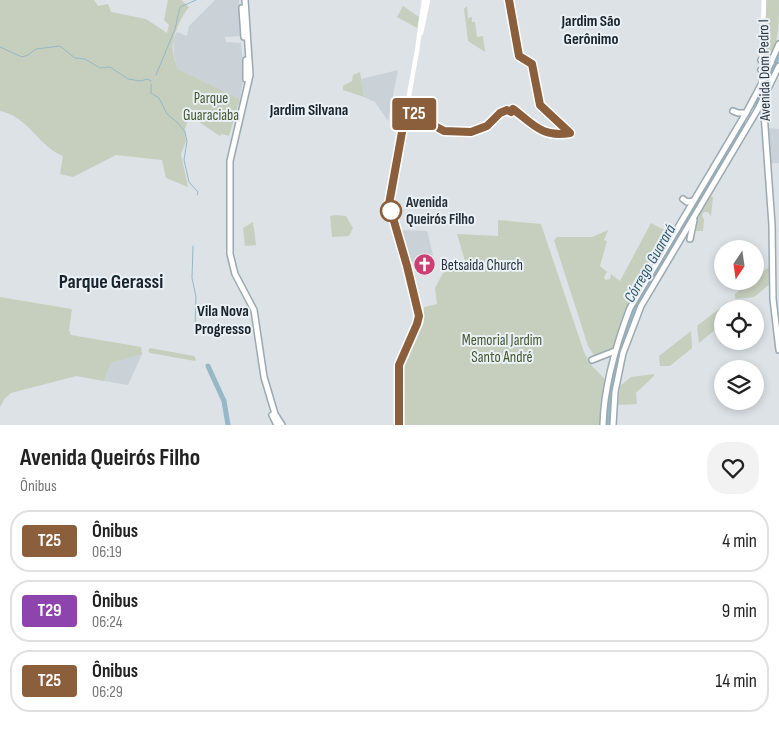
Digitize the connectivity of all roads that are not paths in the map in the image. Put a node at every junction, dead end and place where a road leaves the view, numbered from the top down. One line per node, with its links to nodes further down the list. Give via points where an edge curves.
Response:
1 (244, 0): 23 (main road, via 246,80 228,152 227,254 232,276 250,311 260,372); 24 (main road, via 250,75 230,161 230,254 234,274 254,310 264,377 275,414)
2 (426, 0): 25 (main road, via 389,204 419,316 399,365)
3 (764, 0): 5 (main road, Avenida Dom Pedro I)
4 (779, 44): 6 (main road)
5 (761, 60): 6 (main road); 8 (main road, Avenida Dom Pedro I)
6 (771, 63): 8 (main road); 9 (main road)
7 (779, 66): 10 (main road)
8 (761, 70): 9 (main road, Avenida Dom Pedro I)
9 (762, 86): 10 (main road, Avenida Dom Pedro I); 12 (main road)
10 (762, 97): 13 (main road); 14 (main road, Avenida Dom Pedro I)
11 (732, 111): 12 (main road)
12 (746, 113): 16 (main road)
13 (755, 114): 14 (main road); 18 (main road)
14 (764, 116): 20 (main road, Avenida Dom Pedro I, via 772,225 773,299)
15 (683, 199): 16 (main road)
16 (693, 201): 17 (main road); 21 (main road, via 637,295)
17 (683, 206)
18 (695, 214): 19 (main road); 27 (main road, via 631,329 618,375)
19 (690, 239)
20 (779, 350)
21 (615, 351): 22 (main road); 26 (main road)
22 (592, 360)
23 (277, 425)
24 (282, 425)
25 (399, 425)
26 (604, 425)
27 (613, 425)

